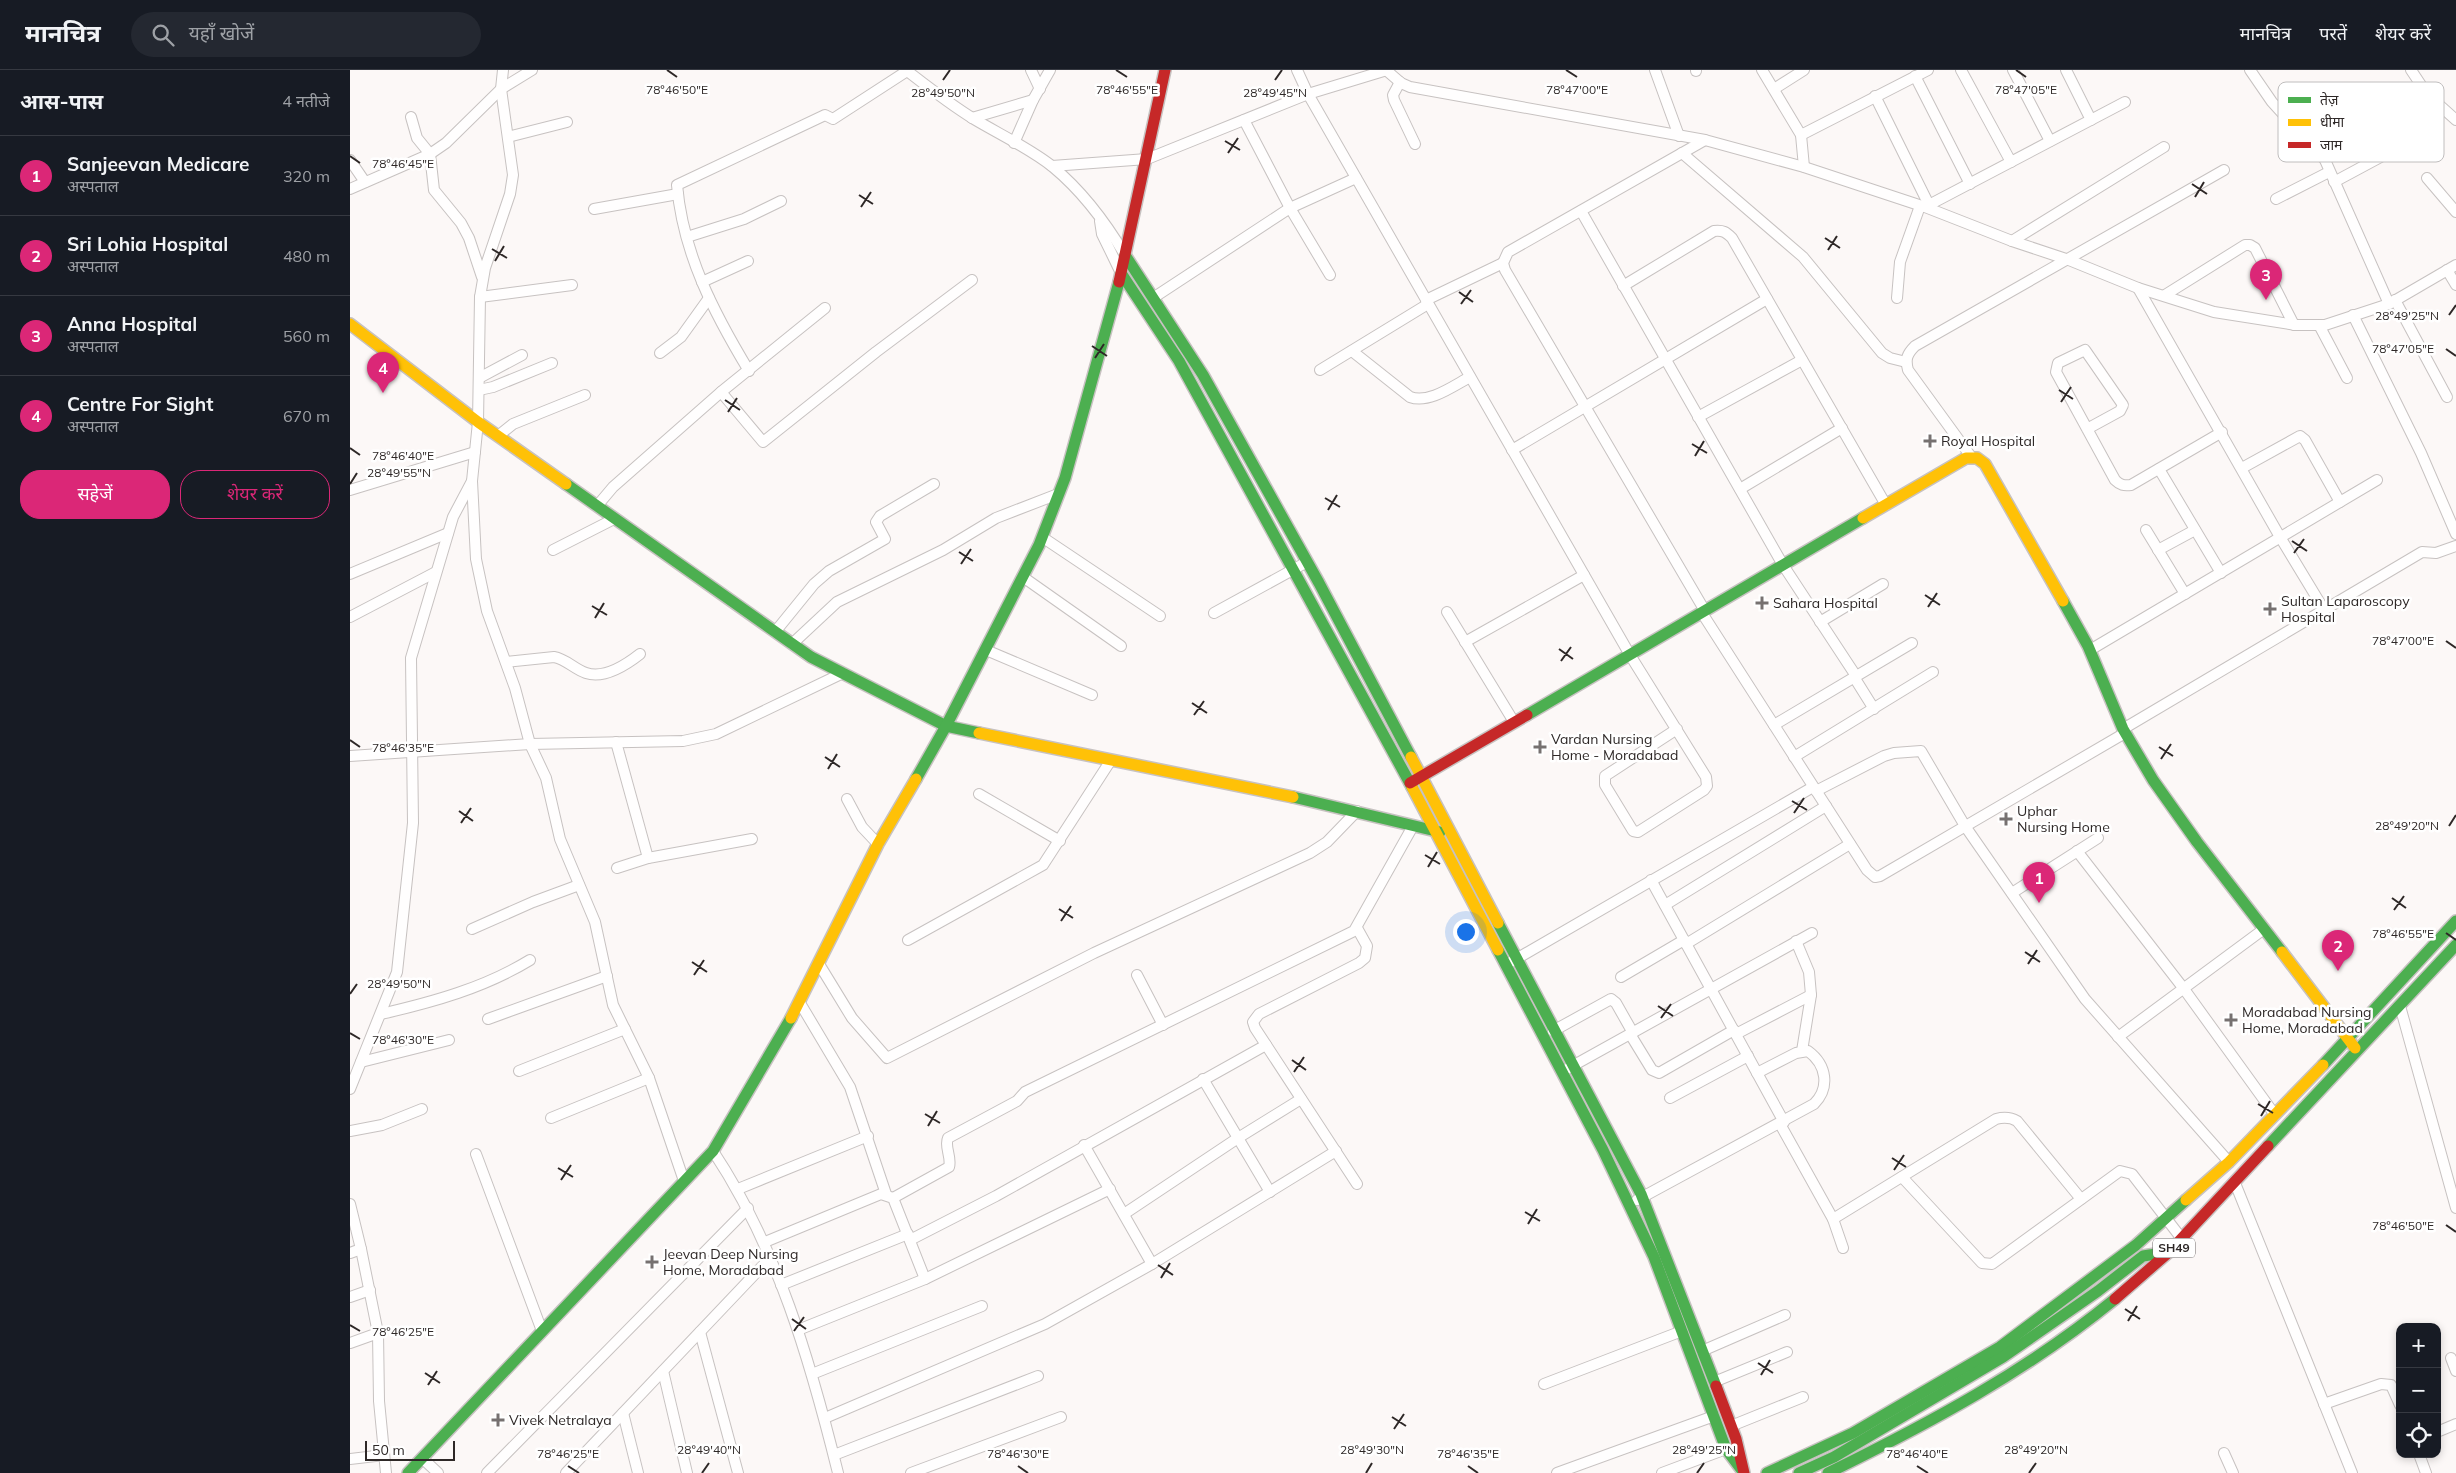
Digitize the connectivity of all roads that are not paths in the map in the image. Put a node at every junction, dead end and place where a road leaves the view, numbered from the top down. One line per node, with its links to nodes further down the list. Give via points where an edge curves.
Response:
1 (503, 70): 23 (street)
2 (532, 70): 23 (street)
3 (906, 70): 33 (street); 63 (street, via 833,120 825,115 679,183)
4 (1031, 70): 24 (street)
5 (1050, 70): 24 (street)
6 (1165, 70): 48 (main road)
7 (1297, 70): 26 (street)
8 (1347, 70): 20 (street)
9 (1386, 70): 20 (street); 21 (street)
10 (1655, 70): 40 (street)
11 (1762, 70): 25 (street)
12 (1804, 70): 25 (street)
13 (1928, 70): 19 (street)
14 (1961, 70): 50 (street)
15 (2013, 70): 42 (street)
16 (2066, 70): 35 (street)
17 (2250, 70): 30 (street)
18 (2410, 70): 22 (street)
19 (1915, 76): 27 (street); 61 (street)
20 (1352, 81): 26 (street)
21 (1400, 82): 40 (street, via 1410,87); 44 (street, via 1393,95 1394,100)
22 (2419, 82)
23 (502, 89): 39 (street); 47 (street, via 446,143)
24 (1040, 89): 28 (street)
25 (1774, 89): 38 (street)
26 (1308, 94): 34 (street); 57 (street)
27 (1875, 96): 38 (street); 66 (street)
28 (1033, 100): 33 (street); 43 (street)
29 (2125, 102): 35 (street)
30 (2278, 109)
31 (2444, 109): 36 (street)
32 (411, 117): 47 (street, via 417,138)
33 (972, 118): 43 (street)
34 (1244, 120): 48 (street); 67 (street)
35 (2091, 120): 42 (street)
36 (2456, 120)
37 (567, 122): 39 (street)
38 (1801, 135): 54 (street)
39 (508, 136): 81 (street, via 513,175 510,194 484,268)
40 (1679, 136): 41 (street)
41 (1705, 140): 46 (street); 54 (street)
42 (2050, 141): 50 (street)
43 (1014, 143): 53 (street)
44 (1415, 144)
45 (2164, 147): 73 (street)
46 (1682, 153): 69 (street); 106 (street, via 1803,256 1882,353)
47 (430, 154): 59 (street); 81 (street, via 434,190 461,223)
48 (1147, 159): 53 (street); 74 (main road)
49 (350, 160): 59 (street)
50 (2011, 162): 61 (street)
51 (2325, 162): 56 (street)
52 (2371, 162): 60 (street)
53 (1052, 166): 71 (street, via 1088,202)
54 (1804, 166): 66 (street)
55 (2224, 170): 75 (street)
56 (2329, 172): 60 (street); 64 (street)
57 (1356, 178): 67 (street); 94 (street)
58 (2427, 178): 70 (street)
59 (365, 182): 62 (street)
60 (2334, 182): 95 (street)
61 (1970, 184): 66 (street)
62 (350, 189)
63 (678, 194): 68 (street); 72 (street)
64 (2276, 199)
65 (781, 201): 72 (street, via 744,219)
66 (1925, 206): 73 (street); 92 (street, via 1900,262)
67 (1290, 208): 80 (street); 91 (street)
68 (594, 209)
69 (1581, 211): 77 (street, via 1508,252); 85 (street)
70 (2456, 212)
71 (1100, 221): 74 (street, via 1110,229); 79 (street, via 1102,234)
72 (687, 237): 83 (street)
73 (2012, 241): 75 (street)
74 (1125, 255): 79 (main road); 91 (main road)
75 (2069, 260): 87 (street); 106 (street, via 1915,346)
76 (748, 261): 83 (street)
77 (1503, 263): 94 (street); 117 (street)
78 (2452, 268): 86 (street); 95 (street)
79 (1121, 273): 134 (main road); 151 (main road, via 1179,361)
80 (1330, 275)
81 (483, 280): 89 (street)
82 (972, 280): 114 (street, via 763,442)
83 (702, 282): 90 (street)
84 (572, 285): 89 (street)
85 (1623, 286): 93 (street, via 1714,231 1721,230 1732,238); 104 (street)
86 (2456, 286)
87 (2138, 288): 88 (street); 122 (street)
88 (2165, 295): 99 (street, via 2214,312); 99 (street, via 2245,245 2250,245 2255,248)
89 (480, 297): 111 (street)
90 (709, 298): 102 (street, via 688,329); 109 (street)
91 (1152, 298): 149 (main road, via 1203,375)
92 (1897, 298)
93 (1767, 299): 104 (street); 105 (street)
94 (1427, 302): 101 (street); 110 (street)
95 (2392, 302): 97 (street); 116 (street)
96 (825, 308): 109 (street)
97 (2353, 315): 100 (street); 142 (street)
98 (350, 324): 119 (main road)
99 (2294, 325): 100 (street)
100 (2319, 325): 112 (street)
101 (1352, 351): 108 (street); 110 (street, via 1417,400)
102 (660, 353)
103 (522, 355): 111 (street)
104 (1665, 359): 117 (street); 118 (street)
105 (1802, 360): 118 (street); 120 (street)
106 (1906, 362): 126 (street, via 1908,370)
107 (552, 363): 113 (street)
108 (1320, 370)
109 (749, 371): 114 (street)
110 (1470, 377): 124 (street)
111 (479, 378): 113 (street)
112 (2347, 378)
113 (479, 390): 119 (street)
114 (721, 392): 137 (street, via 618,483)
115 (585, 395): 123 (street, via 513,424)
116 (2447, 397)
117 (1585, 406): 124 (street); 161 (street)
118 (1698, 416): 132 (street)
119 (478, 422): 123 (main road); 125 (street)
120 (1842, 428): 132 (street); 136 (street)
121 (2087, 429): 121 (street, via 2056,372 2058,363 2085,350 2123,405 2120,411); 128 (street, via 2119,484 2131,485)
122 (2222, 432): 127 (street); 128 (street)
123 (498, 436): 137 (main road)
124 (1512, 450): 155 (street)
125 (475, 452): 130 (street); 133 (street)
126 (1972, 458): 136 (main road, via 1966,458); 172 (main road, via 1985,464)
127 (2242, 468): 135 (street, via 2300,436); 144 (street)
128 (2159, 469): 140 (street)
129 (2377, 480): 135 (street)
130 (472, 481): 141 (street); 175 (street, via 476,558 487,611)
131 (934, 484): 166 (street, via 880,516 876,522 886,539 829,571 814,584)
132 (1740, 489): 150 (street)
133 (350, 490)
134 (1058, 494): 143 (main road); 169 (street, via 996,518 943,550 836,602)
135 (2340, 502): 144 (street)
136 (1886, 504): 150 (main road)
137 (597, 506): 138 (main road)
138 (614, 519): 146 (street); 166 (main road)
139 (2146, 530): 147 (street)
140 (2195, 530): 147 (street); 153 (street)
141 (448, 533): 152 (street); 154 (street)
142 (2456, 534)
143 (1042, 538): 156 (main road); 163 (street)
144 (2280, 538): 153 (street); 159 (street)
145 (2454, 547): 148 (street); 159 (street, via 2436,553 2422,552)
146 (553, 550)
147 (2158, 550): 158 (street)
148 (2456, 558)
149 (1308, 562): 151 (street); 192 (main road)
150 (1783, 565): 161 (main road); 165 (street)
151 (1293, 570): 162 (street); 193 (main road)
152 (436, 572): 164 (street); 188 (street, via 411,658)
153 (2221, 573): 158 (street)
154 (350, 574)
155 (1584, 575): 167 (street); 174 (street)
156 (1023, 577): 170 (street); 171 (main road)
157 (1884, 584): 165 (street)
158 (2185, 594): 172 (street)
159 (2324, 608): 185 (street)
160 (1447, 612): 167 (street)
161 (1703, 612): 174 (main road); 182 (street)
162 (1214, 613)
163 (1160, 616)
164 (350, 617)
165 (1820, 622): 178 (street)
166 (775, 632): 169 (main road)
167 (1465, 642): 181 (street)
168 (1912, 643): 178 (street)
169 (792, 644): 177 (main road)
170 (1121, 646)
171 (986, 650): 179 (street); 183 (main road)
172 (2090, 650): 185 (main road)
173 (640, 654): 175 (street, via 620,668 598,675 586,673 561,658)
174 (1630, 655): 181 (main road); 184 (street)
175 (506, 662): 187 (street)
176 (1933, 672): 180 (street)
177 (842, 673): 183 (main road); 186 (street, via 716,734 683,741)
178 (1855, 677): 180 (street); 182 (street)
179 (1092, 694)
180 (1874, 709): 190 (street)
181 (1514, 722): 192 (main road)
182 (1774, 725): 190 (street)
183 (946, 726): 191 (main road); 206 (main road)
184 (1677, 729): 184 (street, via 1605,776 1605,785 1633,831 1707,786 1706,777)
185 (2124, 731): 200 (street); 218 (main road, via 2153,780)
186 (616, 742): 187 (street); 209 (street)
187 (530, 744): 188 (street); 212 (street, via 546,778 560,839)
188 (412, 752): 189 (street); 235 (street, via 413,823 405,910 397,972)
189 (350, 756)
190 (1794, 757): 194 (street)
191 (1111, 760): 198 (main road); 205 (street)
192 (1421, 776): 193 (main road); 202 (main road)
193 (1410, 783): 201 (main road)
194 (1815, 789): 197 (street); 200 (street, via 1884,756 1916,750 1923,754); 211 (street)
195 (980, 794): 205 (street)
196 (847, 798): 206 (street, via 862,827)
197 (1826, 806): 207 (street); 214 (street)
198 (1357, 811): 199 (main road); 226 (street, via 1327,842 1310,853 1094,953 887,1058 852,1018)
199 (1413, 826): 201 (main road); 216 (street)
200 (1965, 826): 207 (street, via 1880,876 1871,875); 213 (street)
201 (1434, 832): 202 (main road); 225 (main road)
202 (1450, 832): 225 (main road)
203 (2098, 838): 208 (street)
204 (752, 839): 209 (street)
205 (1060, 841): 220 (street, via 1035,871)
206 (878, 844): 226 (main road)
207 (1850, 844): 222 (street)
208 (2077, 851): 213 (street); 231 (street)
209 (648, 858): 210 (street)
210 (617, 868)
211 (1651, 880): 214 (street); 225 (street)
212 (579, 885): 217 (street); 228 (street, via 595,922)
213 (2012, 893): 242 (street, via 2085,998)
214 (1665, 905): 222 (street)
215 (2456, 921): 243 (main road, SH49)
216 (1357, 928): 237 (street, via 1345,937); 245 (street, via 1367,946 1365,958 1259,1014 1253,1022)
217 (472, 929)
218 (2264, 929): 231 (street); 243 (main road)
219 (1812, 933): 221 (street)
220 (908, 940)
221 (1796, 941): 230 (street); 232 (street, via 1808,972)
222 (1685, 942): 229 (street); 230 (street)
223 (2456, 944): 234 (main road, SH49)
224 (530, 960): 235 (street, via 511,972 446,999)
225 (1511, 962): 239 (main road); 250 (main road)
226 (819, 964): 233 (main road)
227 (1137, 975): 237 (street)
228 (607, 976): 236 (street); 238 (street, via 613,1005)
229 (1621, 977)
230 (1711, 989): 240 (street); 241 (street)
231 (2184, 989): 242 (street); 259 (street)
232 (1811, 996): 240 (street); 246 (street)
233 (800, 1003): 263 (street, via 850,1087); 266 (main road)
234 (2400, 1006): 247 (main road, SH49); 271 (street)
235 (380, 1014): 249 (street)
236 (488, 1019)
237 (1163, 1025): 278 (street, via 1025,1092 1017,1101 948,1138 949,1167)
238 (625, 1029): 251 (street); 253 (street)
239 (1553, 1031): 241 (street, via 1611,999); 250 (main road)
240 (1735, 1032): 241 (street, via 1659,1073 1652,1070); 248 (street)
241 (1631, 1033): 250 (street)
242 (2118, 1037): 269 (street)
243 (2349, 1038): 247 (main road); 259 (main road, SH49)
244 (449, 1040): 249 (street)
245 (1266, 1045): 254 (street); 257 (street)
246 (1802, 1051): 252 (street); 261 (street, via 1814,1056 1824,1073 1825,1088 1814,1104)
247 (2358, 1052): 273 (main road, SH49)
248 (1748, 1056): 252 (street); 256 (street)
249 (361, 1062): 255 (street)
250 (1567, 1069): 279 (main road); 282 (main road)
251 (519, 1071)
252 (1757, 1074): 261 (street)
253 (649, 1078): 260 (street); 272 (street)
254 (1203, 1079): 264 (street); 265 (street)
255 (350, 1089)
256 (1670, 1098)
257 (1301, 1099): 264 (street); 267 (street)
258 (422, 1110): 262 (street, via 382,1125)
259 (2275, 1115): 269 (main road, SH49)
260 (551, 1118)
261 (1782, 1123): 279 (street); 287 (street)
262 (350, 1131)
263 (868, 1136): 275 (street); 278 (street)
264 (1238, 1138): 277 (street); 285 (street)
265 (1084, 1145): 276 (street); 289 (street, via 996,1196)
266 (713, 1151): 272 (main road); 275 (street)
267 (1336, 1151): 274 (street); 277 (street)
268 (476, 1154): 307 (street)
269 (2229, 1162): 286 (main road, SH49)
270 (1902, 1177): 280 (street, via 1996,1119 2011,1118 2017,1121); 280 (street, via 1987,1265); 287 (street)
271 (2452, 1180): 284 (street)
272 (684, 1181): 307 (main road)
273 (2235, 1183): 290 (main road, SH49); 323 (street)
274 (1357, 1184)
275 (738, 1188): 283 (street)
276 (1110, 1189): 285 (street); 299 (street)
277 (1270, 1192): 298 (street)
278 (890, 1196): 289 (street); 291 (street, via 881,1194)
279 (1642, 1198): 282 (street); 303 (main road)
280 (2081, 1199): 286 (street, via 2115,1174 2125,1171 2132,1174)
281 (350, 1204): 292 (street)
282 (1630, 1204): 303 (main road)
283 (748, 1208): 291 (street); 342 (street)
284 (2456, 1208)
285 (1124, 1214): 298 (street)
286 (2167, 1218): 288 (main road, SH49); 290 (street)
287 (1833, 1219): 293 (street)
288 (2150, 1234): 296 (main road, SH49); 351 (main road, SH49, via 2000,1347 1853,1434)
289 (909, 1237): 299 (street); 300 (street)
290 (2182, 1239): 294 (main road, SH49)
291 (765, 1242): 297 (street)
292 (362, 1248): 295 (street); 301 (street)
293 (1843, 1248)
294 (2170, 1252): 296 (main road, SH49); 353 (main road, SH49, via 2066,1338 1990,1388)
295 (350, 1253)
296 (2143, 1256): 352 (main road, SH49, via 2003,1357 1834,1457)
297 (771, 1257): 300 (street); 309 (street)
298 (1152, 1264): 327 (street, via 1031,1331)
299 (925, 1279): 306 (street)
300 (781, 1285): 306 (street)
301 (370, 1290): 302 (street); 310 (street)
302 (350, 1297)
303 (1678, 1302): 308 (main road); 312 (main road)
304 (982, 1306): 317 (street)
305 (1785, 1315): 312 (street)
306 (798, 1330): 317 (street)
307 (542, 1331): 335 (main road)
308 (1682, 1331): 320 (street); 325 (main road)
309 (700, 1332): 315 (street); 346 (street)
310 (378, 1333): 311 (street); 333 (street)
311 (350, 1343)
312 (1702, 1351): 319 (main road)
313 (1787, 1352): 319 (street)
314 (2451, 1358): 316 (street)
315 (663, 1371): 324 (street); 345 (street)
316 (2456, 1372)
317 (812, 1374): 327 (street)
318 (1038, 1376): 334 (street)
319 (1714, 1382): 329 (main road)
320 (1544, 1384)
321 (2396, 1396): 323 (street, via 2391,1385 2381,1384)
322 (1802, 1397): 329 (street)
323 (2324, 1404): 355 (street)
324 (623, 1413): 343 (street); 344 (street)
325 (1714, 1416): 331 (main road); 349 (street)
326 (1061, 1417): 348 (street)
327 (825, 1418): 334 (street)
328 (2456, 1424): 330 (street)
329 (1731, 1426): 338 (main road)
330 (2441, 1430)
331 (1726, 1449): 338 (main road); 350 (street)
332 (2224, 1453): 354 (street)
333 (384, 1455): 337 (street); 339 (street)
334 (834, 1455): 347 (street)
335 (422, 1458): 340 (main road); 341 (street)
336 (2420, 1458): 356 (street)
337 (350, 1459)
338 (1743, 1472)
339 (386, 1473)
340 (408, 1473)
341 (438, 1473)
342 (487, 1473)
343 (566, 1473)
344 (638, 1473)
345 (687, 1473)
346 (738, 1473)
347 (838, 1473)
348 (911, 1473)
349 (1557, 1473)
350 (1662, 1473)
351 (1767, 1473)
352 (1799, 1473)
353 (1828, 1473)
354 (2233, 1473)
355 (2352, 1473)
356 (2426, 1473)

